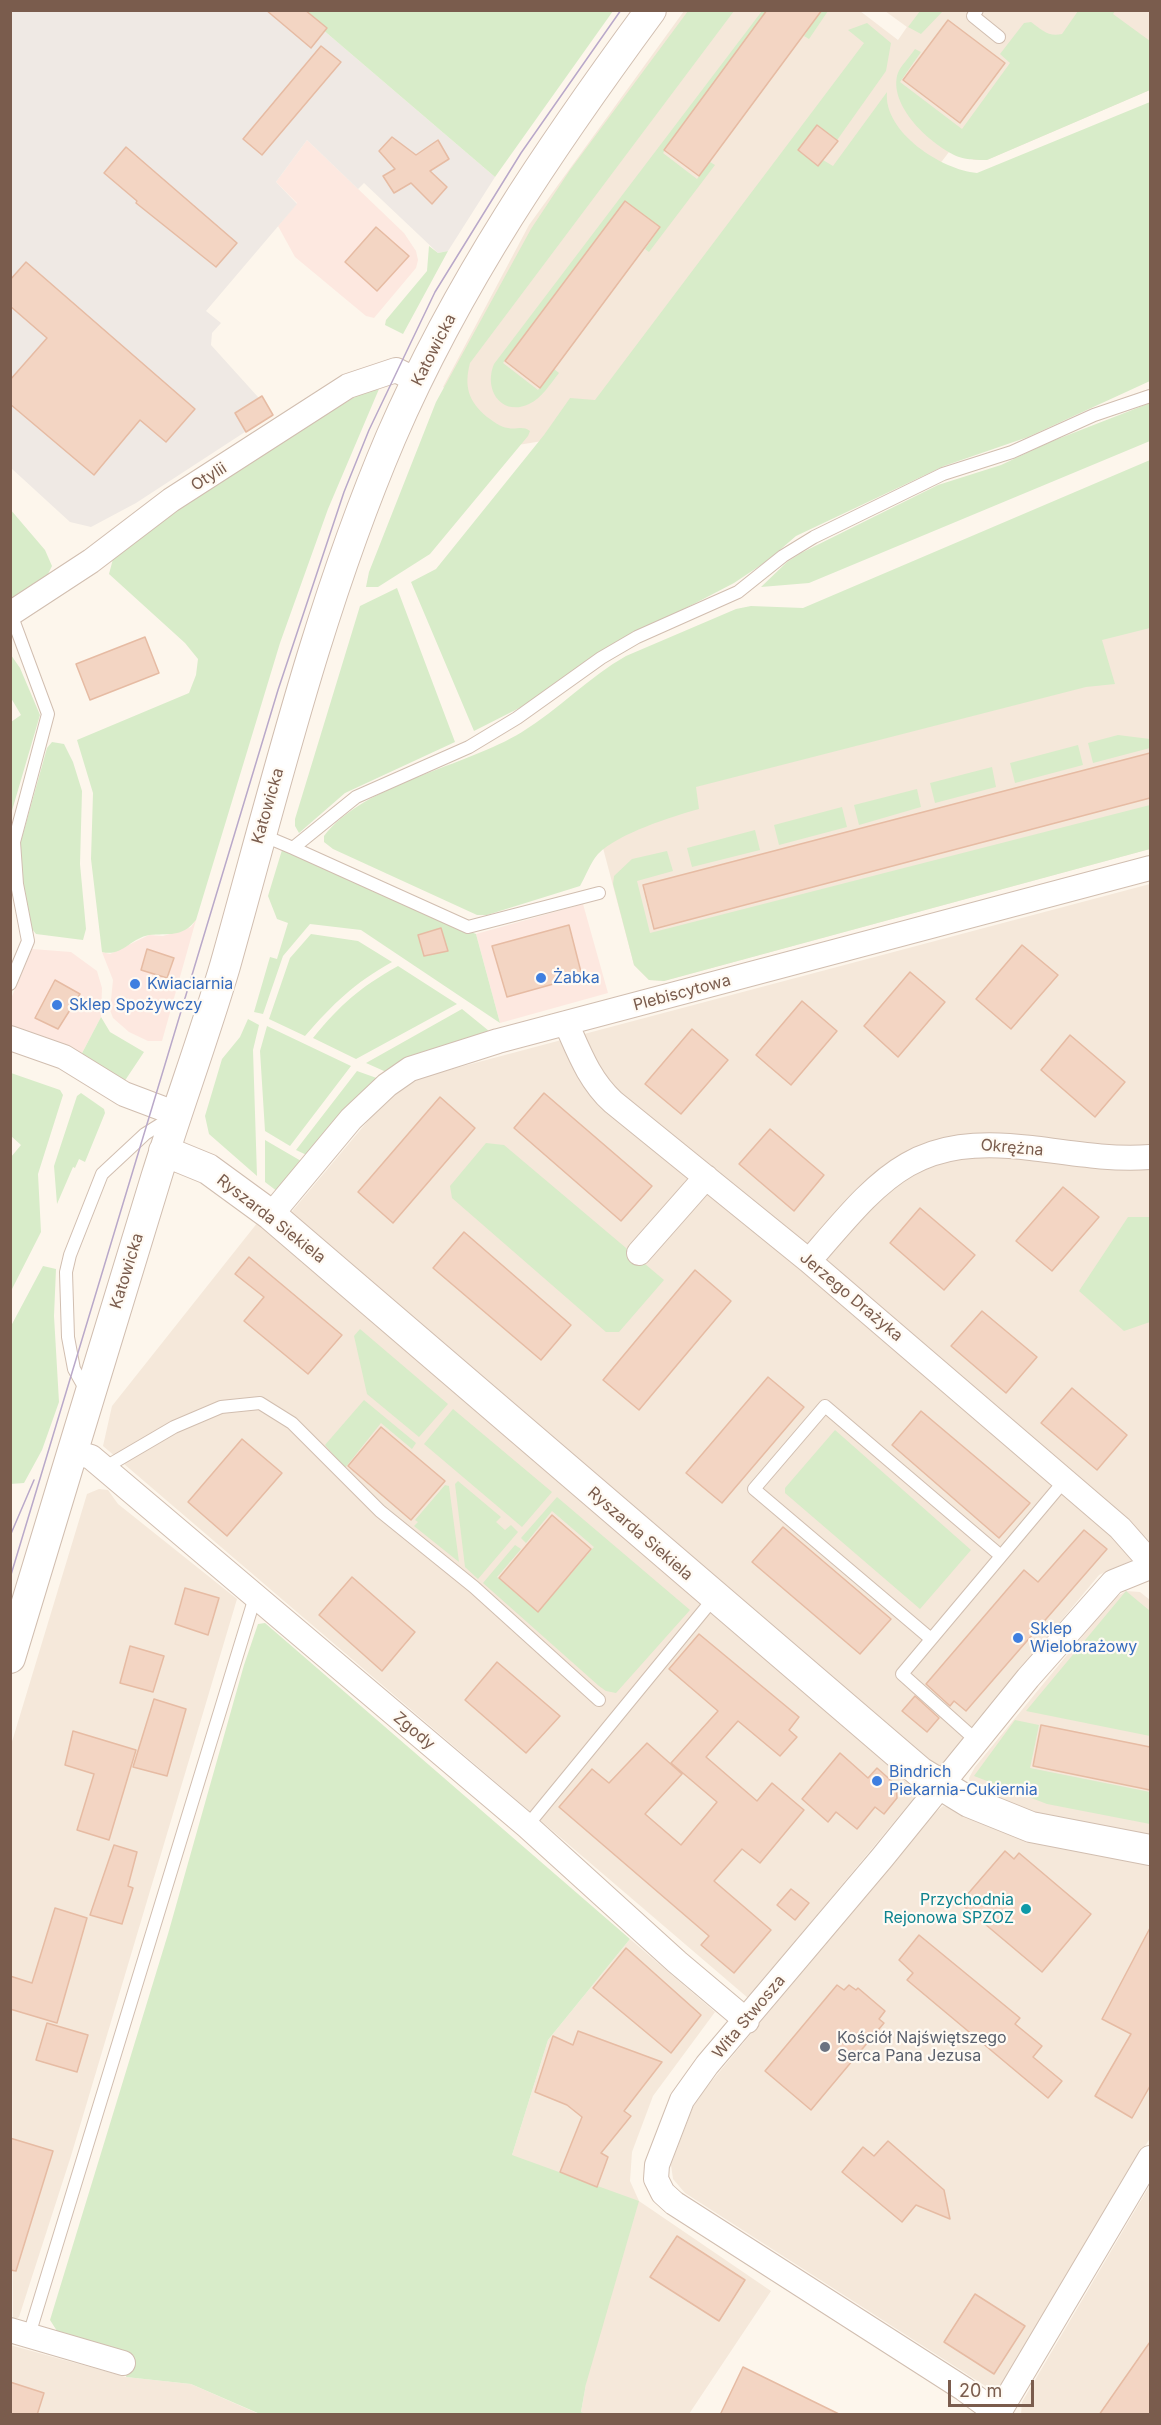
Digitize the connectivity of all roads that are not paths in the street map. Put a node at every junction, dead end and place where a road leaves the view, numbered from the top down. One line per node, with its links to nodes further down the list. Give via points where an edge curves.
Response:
1 (651, 10): 4 (street, Katowicka, via 507,215)
2 (977, 10): 3 (lane, via 973,16)
3 (999, 37)
4 (418, 381): 6 (street, Otylii, via 396,370 348,386 171,500 91,561); 7 (street, Katowicka, via 368,497 322,624)
5 (1150, 396): 8 (lane, via 1094,415 1012,452 943,474 814,537 738,592 637,637 469,747 356,797)
6 (11, 614): 11 (lane, via 48,714 14,842 28,941)
7 (260, 834): 8 (lane); 14 (street, Katowicka, via 224,967)
8 (293, 848): 10 (lane, via 468,927)
9 (1150, 868): 12 (street, Plebiscytowa)
10 (599, 893)
11 (10, 984)
12 (566, 1023): 17 (street, Jerzego Drażyka, via 600,1090); 18 (street, Plebiscytowa, via 410,1069 351,1119)
13 (10, 1038): 14 (street, via 64,1057 124,1094)
14 (177, 1114): 15 (street, Katowicka); 21 (lane, via 145,1134 102,1174 70,1255 66,1272 68,1337 74,1370)
15 (164, 1150): 18 (street, Ryszarda Siekiela, via 208,1169); 21 (street, Katowicka)
16 (1150, 1157): 20 (street, Okrężna, via 1126,1159 993,1144 952,1147 928,1154 889,1174 867,1193)
17 (706, 1177): 19 (street); 20 (street, Jerzego Drażyka)
18 (271, 1215): 28 (street, Ryszarda Siekiela)
19 (639, 1253)
20 (809, 1261): 24 (street, Jerzego Drażyka)
21 (89, 1396): 22 (street, Katowicka)
22 (74, 1452): 23 (street, Zgody, via 91,1457); 30 (street, Katowicka)
23 (104, 1468): 27 (street, Zgody); 31 (lane, via 174,1426 221,1407 260,1403 292,1423 380,1511 474,1587)
24 (1065, 1480): 25 (lane); 26 (street, Jerzego Drażyka, via 1120,1528)
25 (1001, 1556): 29 (lane); 29 (lane, via 825,1406 754,1489)
26 (1150, 1564): 32 (street, Wita Stwosza, via 1113,1582)
27 (255, 1597): 34 (street, Zgody); 38 (lane)
28 (714, 1598): 33 (street, Ryszarda Siekiela); 34 (lane)
29 (931, 1639): 32 (lane, via 902,1674)
30 (10, 1658)
31 (599, 1700)
32 (977, 1741): 33 (street, Wita Stwosza)
33 (941, 1786): 35 (street, Ryszarda Siekiela, via 1030,1827); 36 (street, Wita Stwosza)
34 (527, 1827): 36 (street, Zgody)
35 (1150, 1850)
36 (747, 2020): 40 (street, Wita Stwosza, via 682,2100 657,2165 656,2179 663,2193)
37 (1150, 2158): 40 (street)
38 (20, 2333): 39 (street)
39 (123, 2363)
40 (998, 2415)

